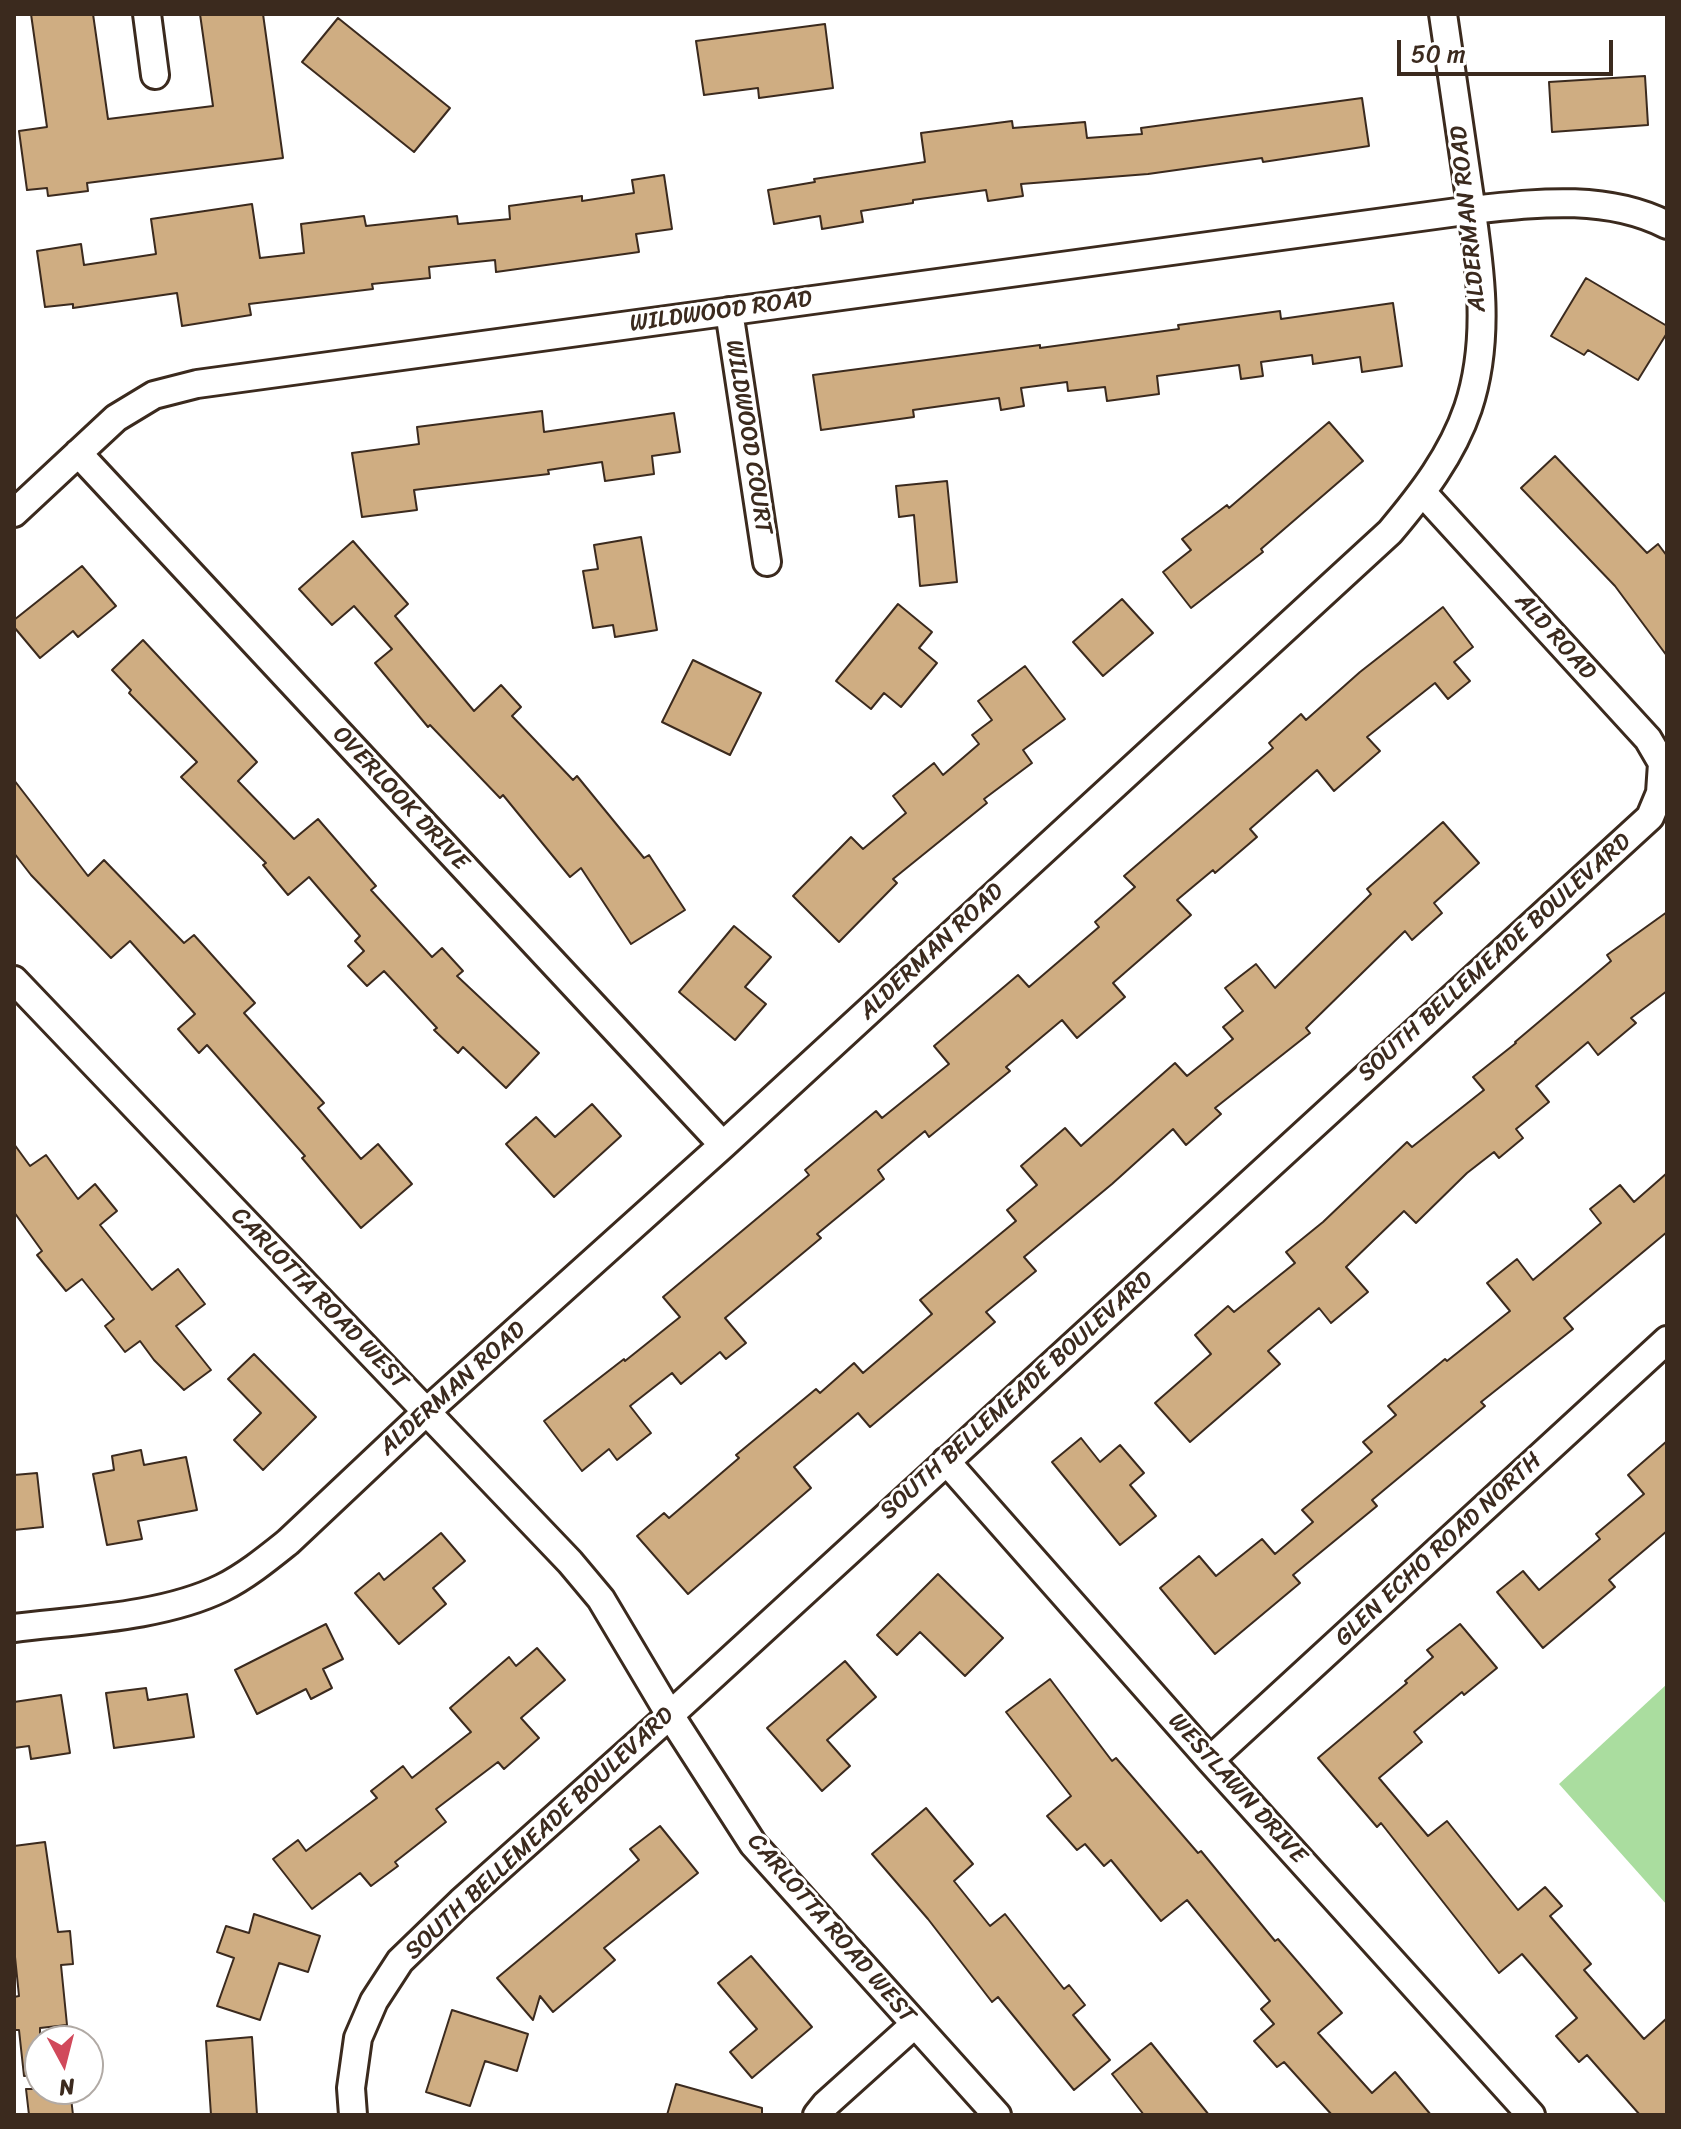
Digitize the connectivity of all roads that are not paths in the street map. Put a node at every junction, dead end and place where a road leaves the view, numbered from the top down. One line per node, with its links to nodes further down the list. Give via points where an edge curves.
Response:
1 (147, 14): 3 (street)
2 (1443, 14): 4 (street, ALDERMAN ROAD)
3 (155, 75)
4 (1472, 210): 5 (street, WILDWOOD ROAD, via 1581,202 1630,210); 6 (street, WILDWOOD ROAD); 8 (street, ALDERMAN ROAD, via 1481,279 1481,349 1468,408)
5 (1667, 225)
6 (729, 311): 7 (street, WILDWOOD ROAD, via 197,384 154,395 116,418); 10 (street, WILDWOOD COURT)
7 (78, 453): 9 (street, WILDWOOD ROAD); 13 (street, OVERLOOK DRIVE)
8 (1423, 493): 11 (street, ALD ROAD, via 1648,739 1662,763); 13 (street, ALDERMAN ROAD, via 1390,532)
9 (14, 513)
10 (767, 562)
11 (1660, 793): 16 (street, SOUTH BELLEMEADE BOULEVARD, via 1650,817)
12 (14, 980): 15 (street, CARLOTTA ROAD WEST)
13 (723, 1145): 15 (street, ALDERMAN ROAD)
14 (1667, 1340): 19 (street, GLEN ECHO ROAD NORTH)
15 (426, 1412): 17 (street, ALDERMAN ROAD, via 288,1542 221,1588 144,1611); 18 (street, CARLOTTA ROAD WEST, via 601,1599)
16 (946, 1461): 18 (street, SOUTH BELLEMEADE BOULEVARD); 19 (street, WESTLAWN DRIVE)
17 (14, 1628)
18 (670, 1715): 20 (street, CARLOTTA ROAD WEST, via 753,1844); 21 (street, SOUTH BELLEMEADE BOULEVARD, via 400,1961 358,2038)
19 (1210, 1760): 24 (street, WESTLAWN DRIVE)
20 (915, 2024): 22 (street); 23 (street, CARLOTTA ROAD WEST)
21 (353, 2115)
22 (817, 2115)
23 (997, 2115)
24 (1531, 2115)

